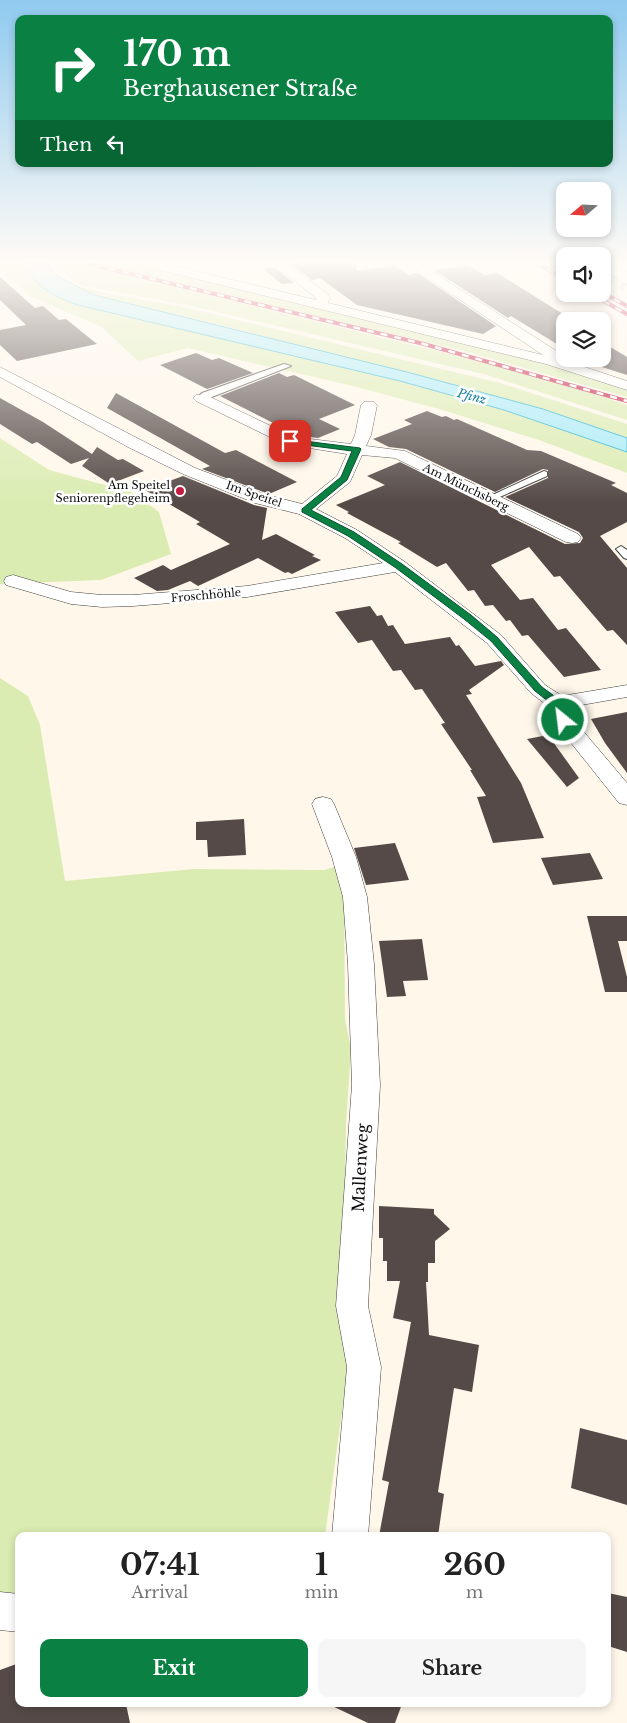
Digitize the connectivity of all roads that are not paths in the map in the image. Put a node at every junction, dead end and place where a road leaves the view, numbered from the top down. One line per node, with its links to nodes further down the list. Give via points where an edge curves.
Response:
1 (476, 342): 3 (street)
2 (533, 342): 3 (street, via 554,356)
3 (551, 361): 6 (street)
4 (287, 366): 7 (lane)
5 (0, 372): 12 (street, Im Speitel, via 189,471 261,499)
6 (627, 386)
7 (201, 398): 9 (street, Am Münchsberg, via 290,441)
8 (369, 405): 9 (street)
9 (357, 449): 11 (street, Am Münchsberg, via 399,454); 12 (street, via 344,478)
10 (544, 474): 11 (lane)
11 (490, 498): 13 (street, Am Münchsberg)
12 (305, 510): 14 (street, Im Speitel, via 351,534)
13 (572, 538)
14 (399, 566): 15 (street, Froschhöhle, via 275,588 129,601 71,598); 17 (street, Im Speitel, via 494,639 538,689)
15 (13, 581)
16 (627, 690): 17 (street)
17 (558, 703): 18 (street, via 563,720)
18 (627, 798)
19 (323, 804): 20 (street, Mallenweg, via 344,857 355,897 365,1057 352,1306 364,1367)
20 (350, 1532)
21 (0, 1611): 22 (street)
22 (15, 1613)

